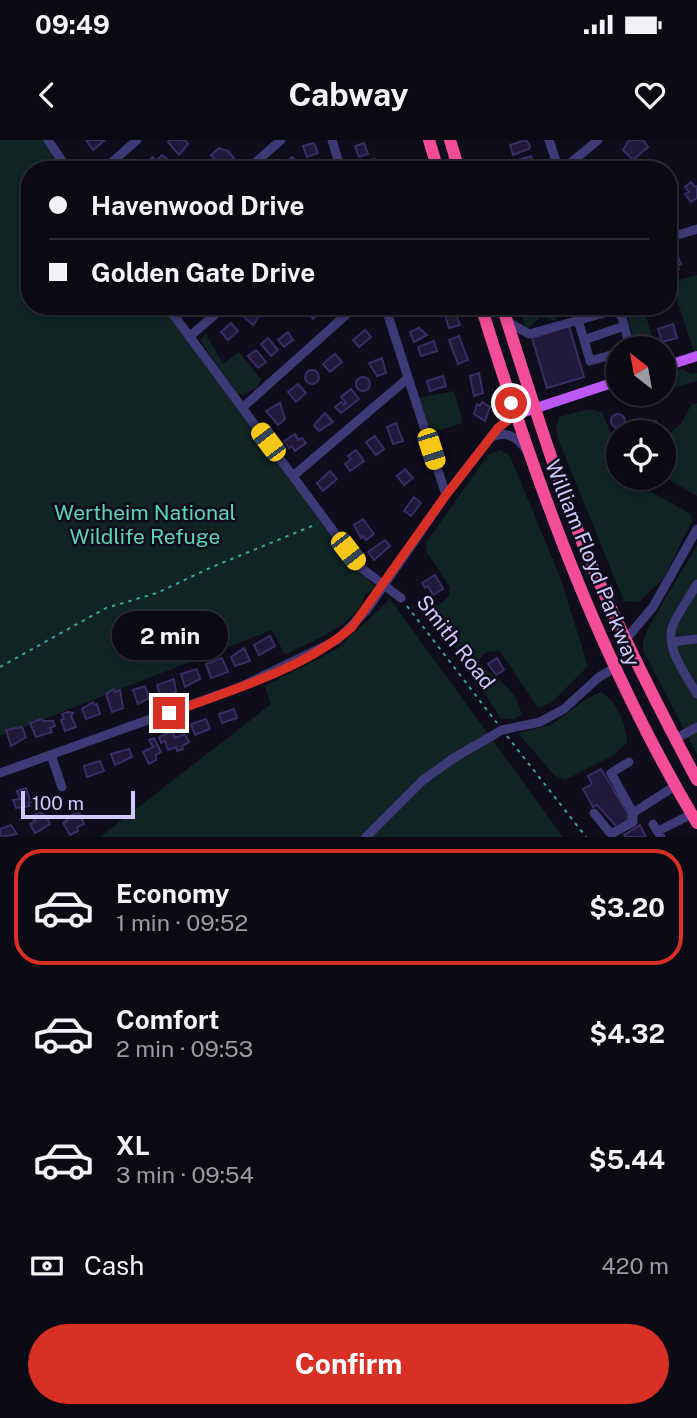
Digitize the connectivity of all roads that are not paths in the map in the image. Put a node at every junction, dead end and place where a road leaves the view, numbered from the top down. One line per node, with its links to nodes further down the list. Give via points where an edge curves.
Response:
1 (48, 140): 9 (street)
2 (137, 140): 10 (street)
3 (281, 140): 11 (street)
4 (332, 140): 12 (street)
5 (429, 140): 13 (highway)
6 (450, 140): 14 (highway)
7 (549, 140): 15 (street)
8 (598, 140): 16 (street)
9 (62, 161)
10 (113, 161)
11 (257, 161)
12 (338, 161)
13 (435, 161)
14 (456, 161)
15 (557, 161)
16 (571, 161)
17 (697, 229): 18 (street)
18 (677, 235)
19 (173, 315): 31 (street, Smith Road)
20 (215, 315): 31 (street)
21 (346, 315): 39 (street)
22 (388, 315): 36 (street)
23 (484, 315): 40 (highway, William Floyd Parkway)
24 (505, 315): 28 (highway, William Floyd Parkway)
25 (596, 315): 27 (street)
26 (620, 315): 29 (street)
27 (578, 320): 28 (street, via 529,334); 32 (street)
28 (508, 322): 38 (highway, William Floyd Parkway)
29 (624, 326): 30 (street); 32 (street)
30 (627, 336)
31 (189, 337): 39 (street, Smith Road)
32 (584, 340): 33 (street, via 590,361)
33 (606, 356)
34 (697, 356): 35 (main road)
35 (676, 363)
36 (407, 379): 43 (street); 44 (street)
37 (606, 385): 38 (main road)
38 (534, 407): 40 (main road); 49 (highway, William Floyd Parkway, via 580,535)
39 (242, 408): 43 (street, Smith Road)
40 (514, 415): 41 (street); 42 (highway, William Floyd Parkway)
41 (488, 441): 42 (street, via 507,434); 44 (street)
42 (527, 452): 52 (highway, William Floyd Parkway)
43 (293, 476): 47 (street, Smith Road, via 360,566)
44 (446, 495): 47 (street)
45 (697, 529): 49 (street, via 653,607)
46 (697, 584): 51 (street, via 672,628)
47 (384, 586): 48 (street, Smith Road); 56 (street, via 352,627 314,653 240,687)
48 (401, 598)
49 (626, 639): 55 (highway, William Floyd Parkway)
50 (697, 639): 51 (street)
51 (672, 642): 53 (street)
52 (613, 669): 60 (highway, William Floyd Parkway); 67 (street, via 564,709 540,722 502,730 422,781)
53 (697, 694)
54 (697, 727): 55 (street)
55 (675, 739): 59 (highway, William Floyd Parkway)
56 (51, 755): 58 (street); 61 (street)
57 (629, 762): 63 (street, via 611,773)
58 (0, 774)
59 (697, 780)
60 (675, 786): 63 (street); 64 (highway, William Floyd Parkway)
61 (62, 787)
62 (594, 813): 66 (street)
63 (633, 813): 66 (street, via 634,822)
64 (694, 818): 65 (street)
65 (657, 831)
66 (608, 835)
67 (366, 837)

